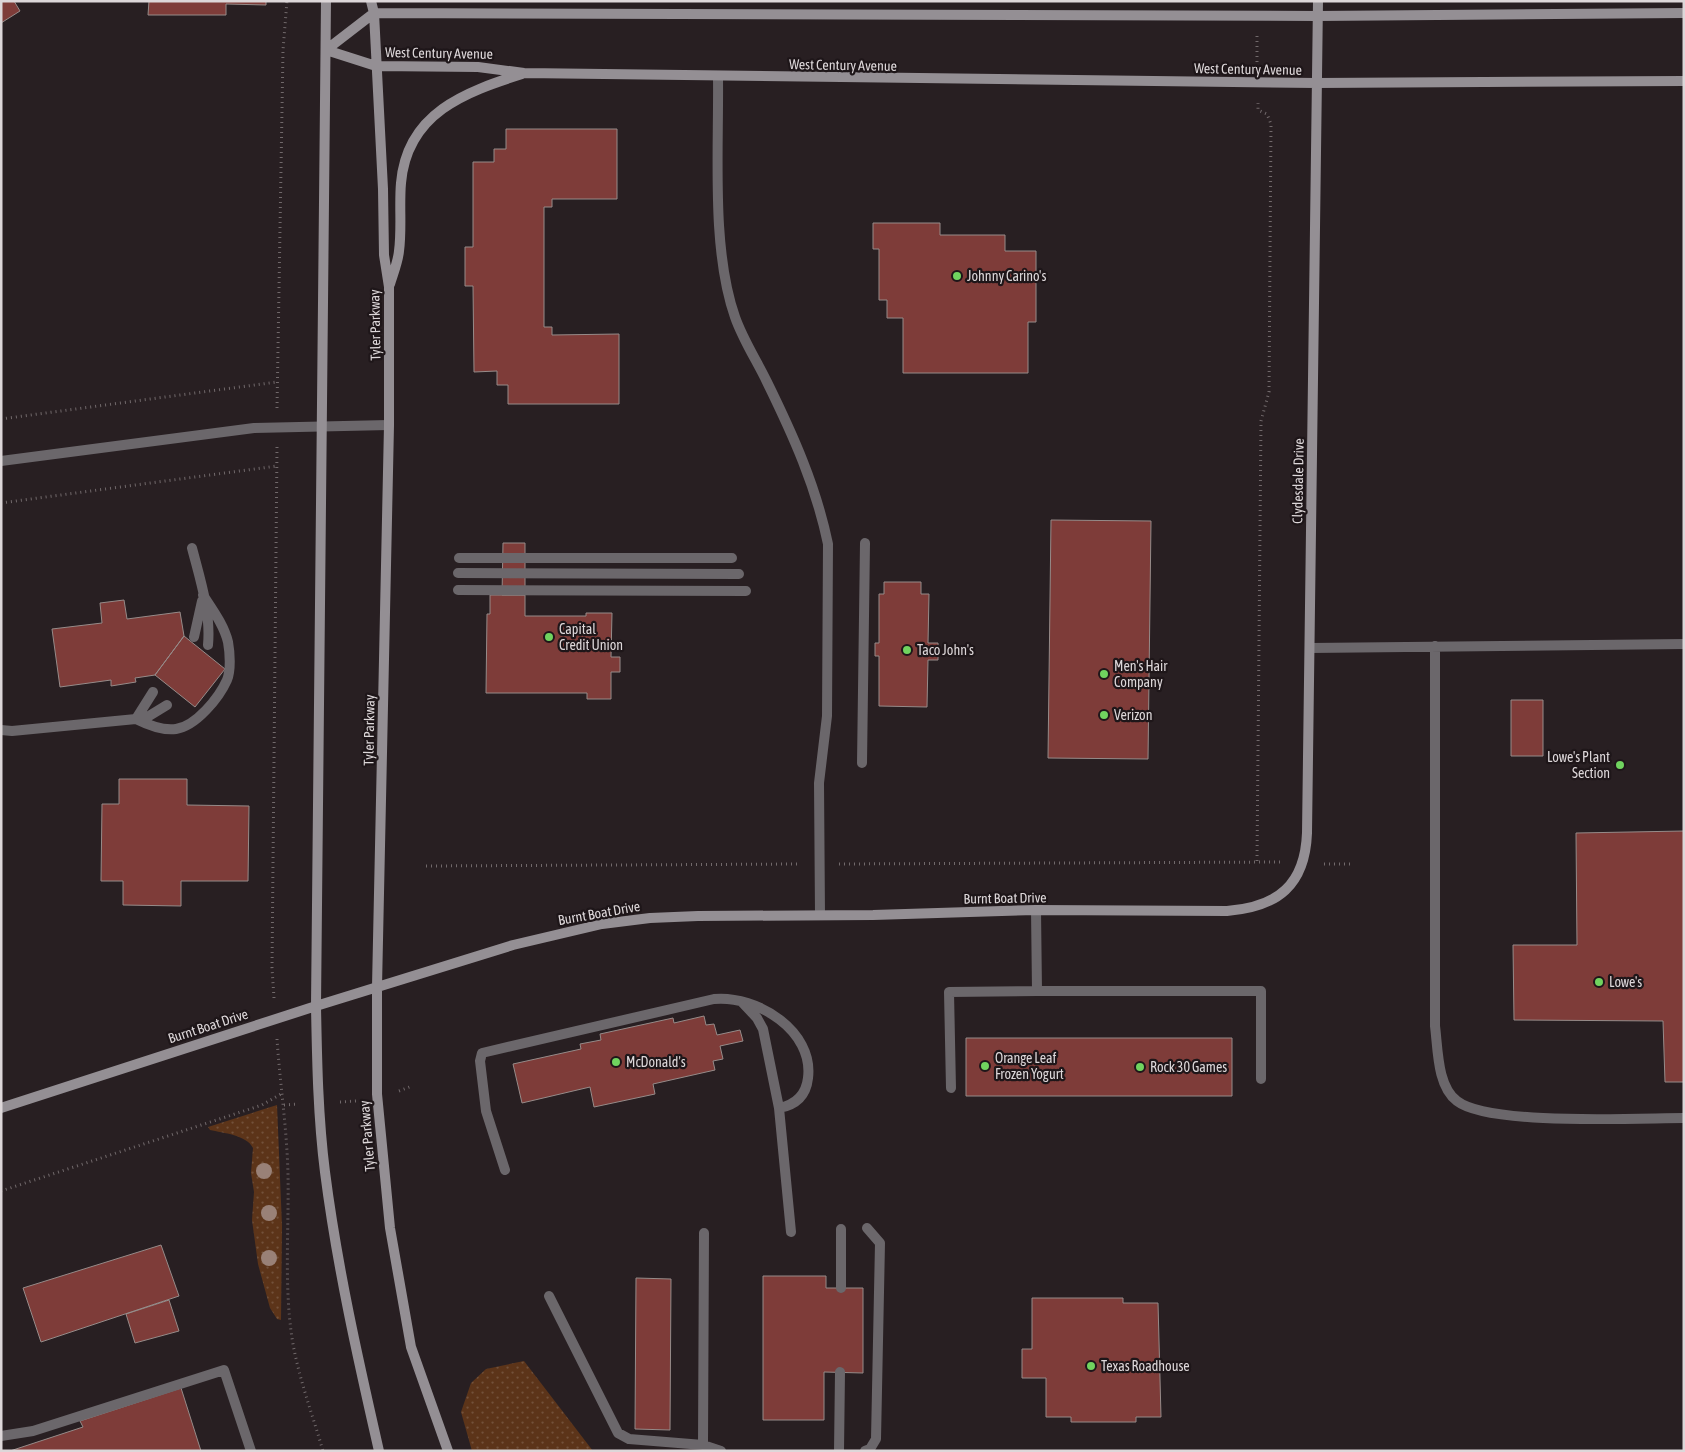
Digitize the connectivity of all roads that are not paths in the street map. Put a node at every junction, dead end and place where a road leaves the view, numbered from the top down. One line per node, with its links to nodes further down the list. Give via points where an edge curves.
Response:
1 (326, 1): 7 (main road)
2 (372, 1): 4 (main road, Tyler Parkway)
3 (1318, 1): 6 (main road, Clydesdale Drive)
4 (374, 13): 6 (main road); 7 (main road); 8 (main road, Tyler Parkway)
5 (1684, 13): 6 (main road)
6 (1318, 16): 12 (main road, Clydesdale Drive)
7 (326, 50): 8 (main road, West Century Avenue); 14 (main road)
8 (376, 66): 9 (main road, West Century Avenue, via 478,66); 13 (main road, Tyler Parkway, via 384,255)
9 (524, 73): 10 (main road, West Century Avenue); 13 (main road, via 457,98 437,111 423,126 404,164 399,252)
10 (718, 77): 12 (main road, West Century Avenue); 38 (street, via 720,233 728,291 736,318 806,463 828,544 827,716 819,783)
11 (1684, 81): 12 (main road, West Century Avenue)
12 (1316, 83): 30 (main road, Clydesdale Drive)
13 (389, 288): 15 (main road, Tyler Parkway)
14 (321, 425): 15 (street); 16 (street, via 277,426); 42 (main road)
15 (389, 425): 39 (main road, Tyler Parkway)
16 (1, 461)
17 (865, 544): 35 (street)
18 (192, 548): 25 (street)
19 (459, 558): 20 (street)
20 (732, 558)
21 (458, 574): 22 (street)
22 (739, 574)
23 (458, 590): 24 (street)
24 (746, 591)
25 (203, 595): 26 (street); 27 (street, via 210,629); 33 (street, via 228,642 226,681 200,718 189,725 176,729 162,728)
26 (194, 638)
27 (208, 644)
28 (1684, 644): 29 (street)
29 (1435, 646): 30 (street); 47 (street, via 1435,1026 1444,1083 1457,1101 1501,1114 1534,1118)
30 (1310, 648): 37 (main road, Clydesdale Drive, via 1304,863 1291,886 1280,896 1255,908)
31 (153, 692): 33 (street)
32 (167, 705): 33 (street, via 149,716)
33 (136, 719): 34 (street)
34 (1, 730)
35 (862, 763)
36 (1036, 910): 37 (main road, Burnt Boat Drive); 38 (main road, Burnt Boat Drive); 40 (street)
37 (1227, 911)
38 (820, 915): 39 (main road, Burnt Boat Drive, via 698,916 602,924 513,945)
39 (377, 987): 42 (main road, Burnt Boat Drive); 60 (main road, Tyler Parkway, via 378,1099 390,1228 411,1347)
40 (1037, 991): 43 (street, via 1261,992); 44 (street, via 949,992)
41 (739, 1000): 46 (street, via 763,1029); 46 (street, via 764,1009 780,1020 802,1045 808,1058 804,1092 790,1106); 48 (street, via 714,999 482,1053 486,1111)
42 (316, 1006): 45 (main road, Burnt Boat Drive); 59 (main road, via 318,1103 325,1172 334,1235)
43 (1261, 1079)
44 (951, 1088)
45 (1, 1108)
46 (779, 1108): 51 (street)
47 (1684, 1118)
48 (505, 1170)
49 (867, 1228): 63 (street, via 880,1243 876,1439)
50 (841, 1229): 53 (street)
51 (791, 1232)
52 (704, 1233): 57 (street)
53 (841, 1288)
54 (549, 1296): 57 (street, via 618,1433 629,1440)
55 (840, 1372): 62 (street)
56 (1, 1436): 58 (street, via 33,1431 224,1370)
57 (703, 1444): 61 (street)
58 (251, 1451)
59 (379, 1451)
60 (448, 1451)
61 (721, 1451)
62 (839, 1451)
63 (865, 1451)

